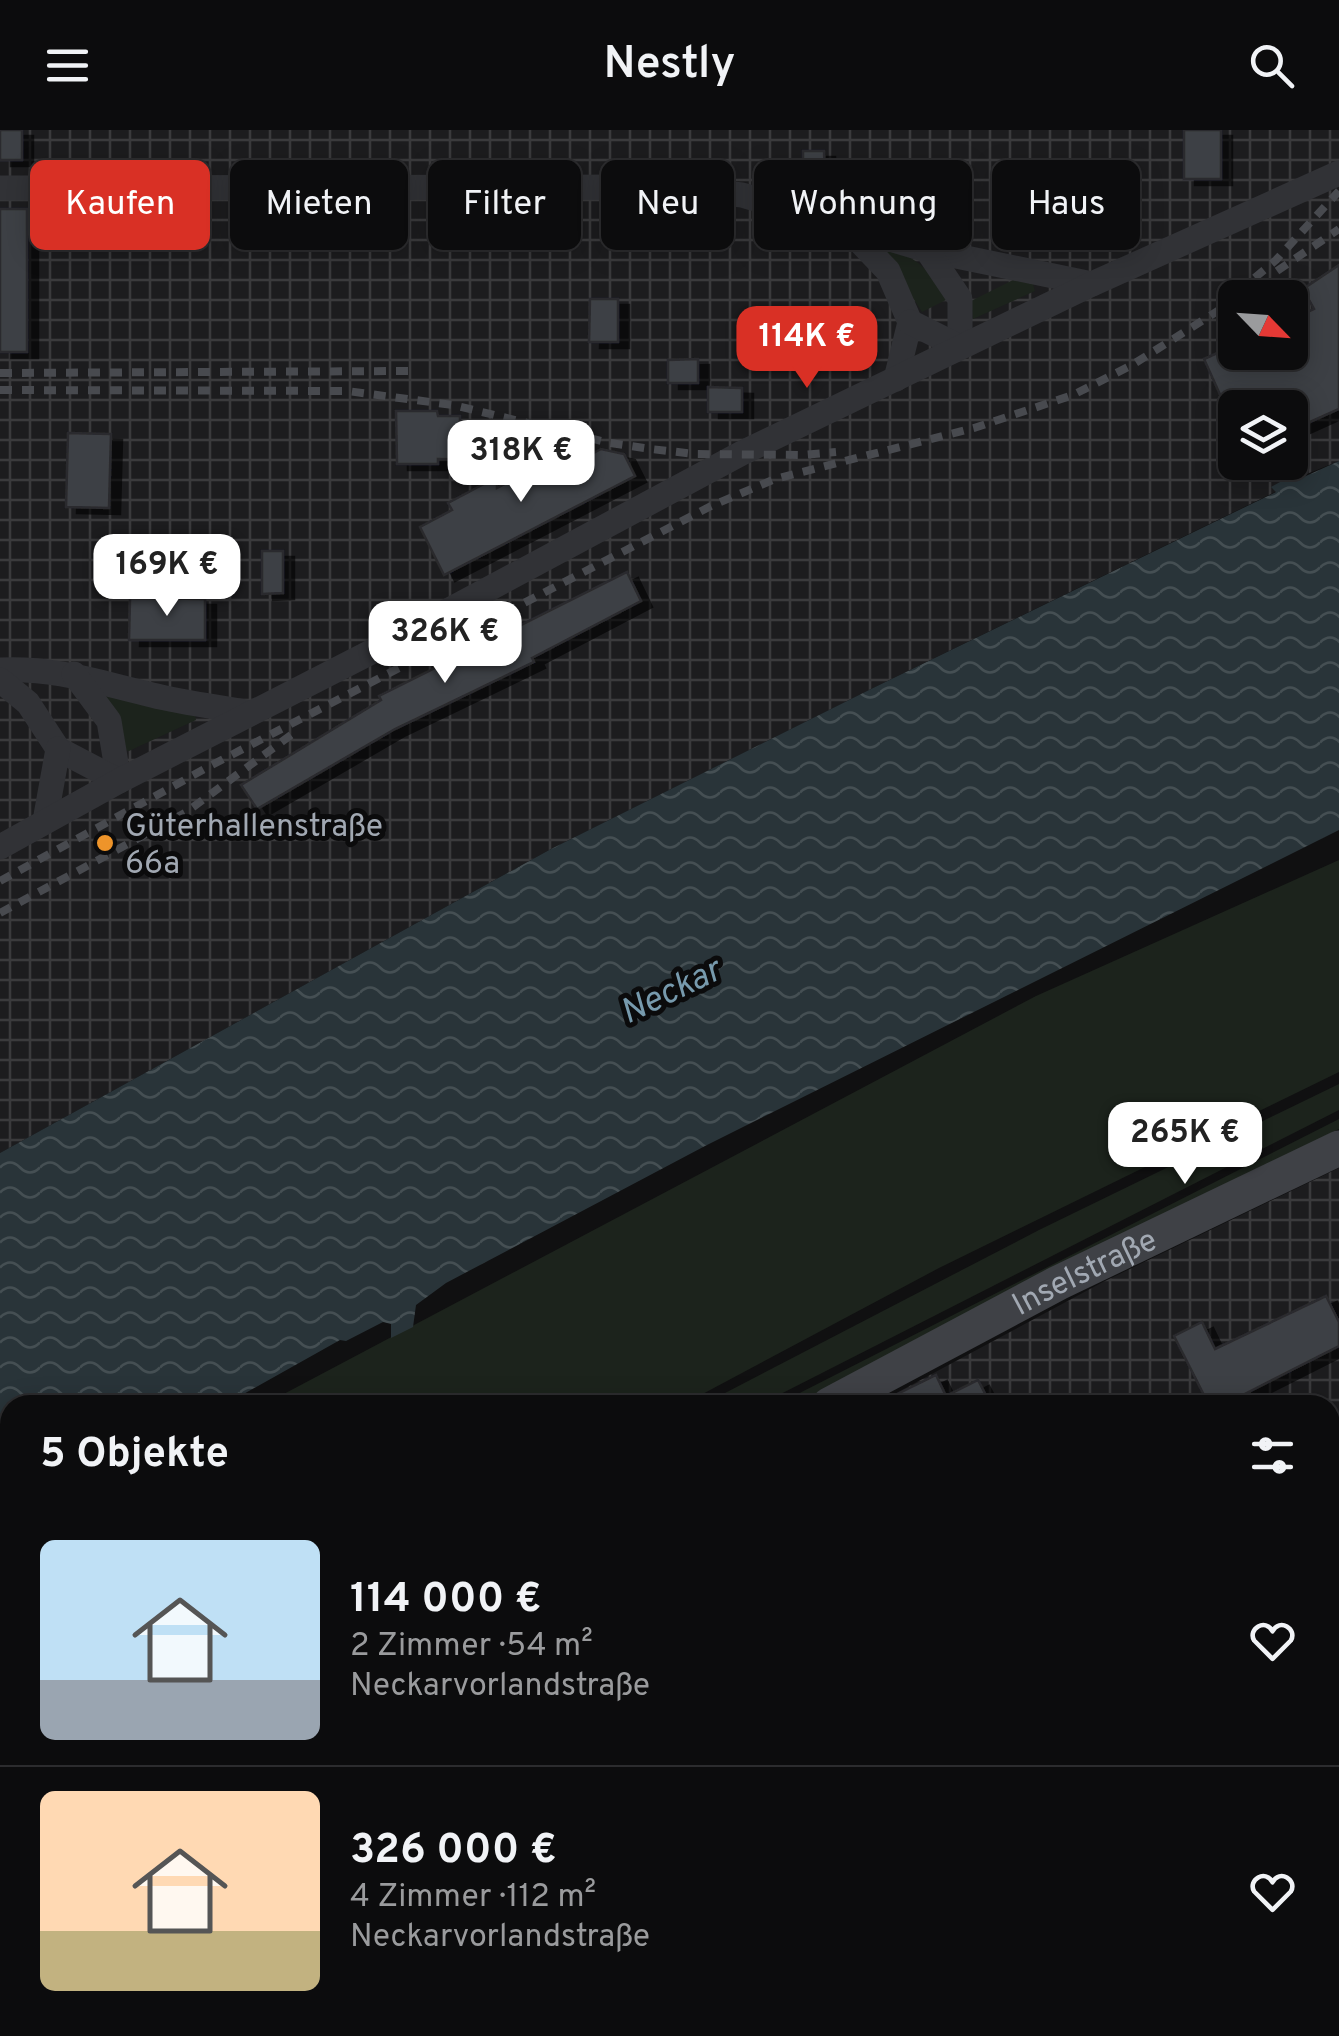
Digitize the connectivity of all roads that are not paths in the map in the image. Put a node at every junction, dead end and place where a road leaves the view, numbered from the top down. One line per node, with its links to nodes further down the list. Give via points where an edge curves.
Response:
1 (1339, 173): 6 (street)
2 (0, 188): 3 (street, via 671,187)
3 (754, 200)
4 (867, 250): 7 (street, via 888,271)
5 (927, 250): 6 (street); 8 (street, via 960,298)
6 (1092, 284): 8 (street)
7 (910, 322): 8 (street); 9 (street)
8 (960, 347): 9 (street)
9 (896, 379): 13 (street, via 742,453)
10 (0, 670): 11 (street)
11 (74, 674): 13 (street); 15 (street, via 109,721)
12 (0, 680): 14 (street, via 28,703)
13 (251, 713): 15 (street)
14 (58, 749): 15 (street); 16 (street)
15 (119, 781): 16 (street)
16 (45, 822): 17 (street)
17 (0, 847)
18 (1339, 1148): 19 (street, Inselstraße)
19 (848, 1395)

